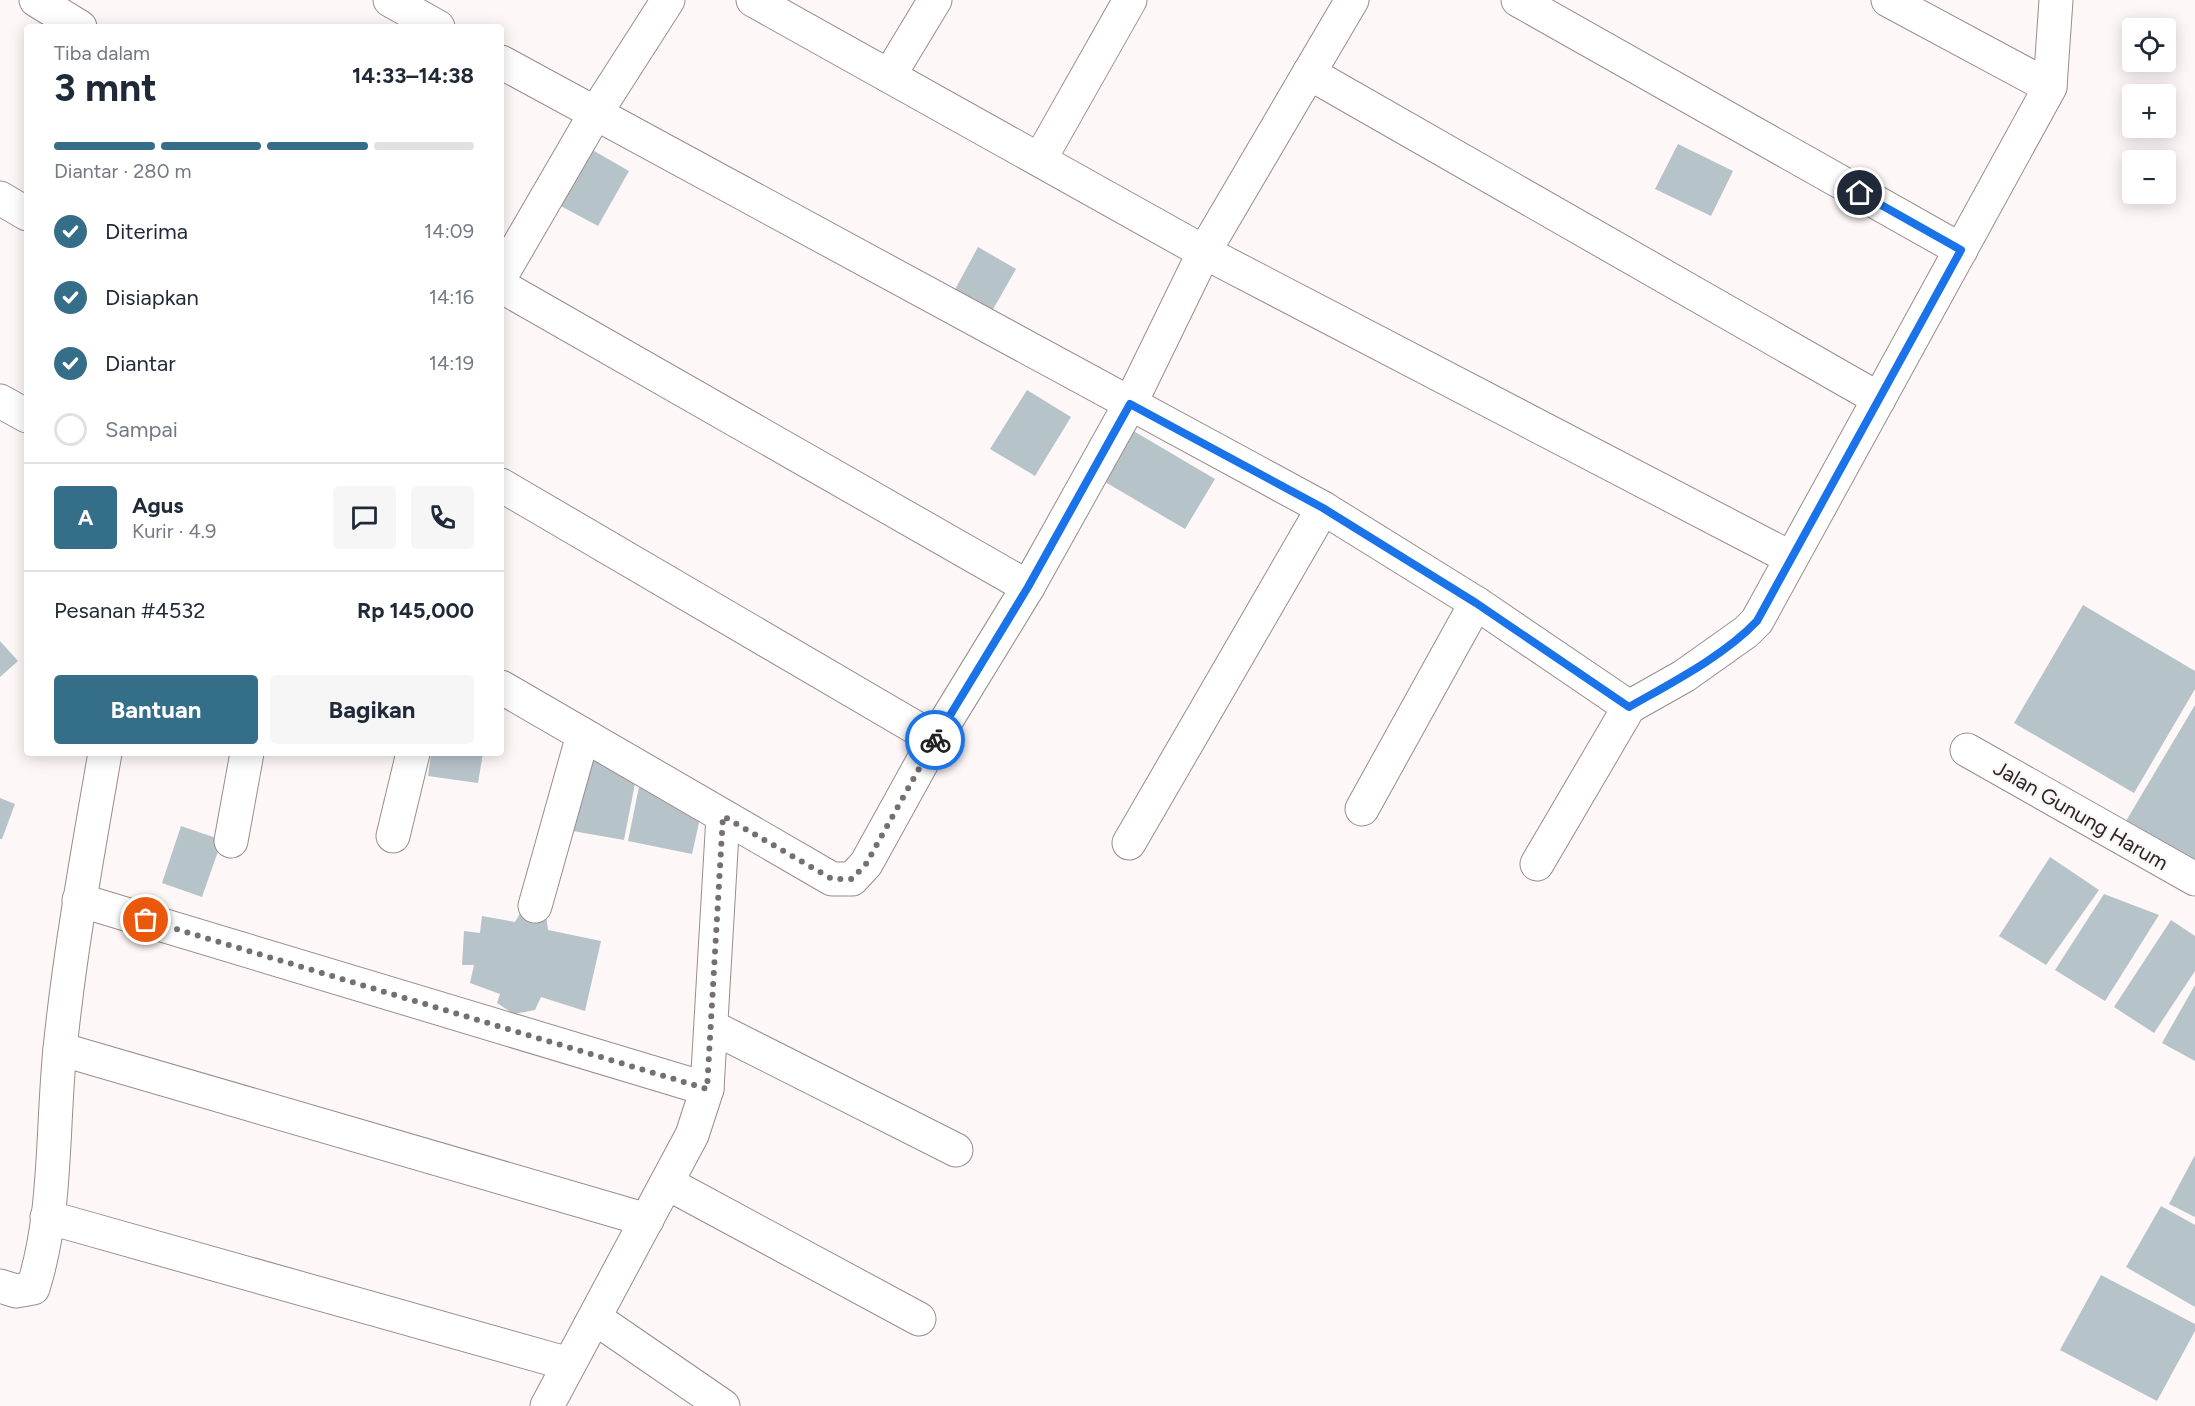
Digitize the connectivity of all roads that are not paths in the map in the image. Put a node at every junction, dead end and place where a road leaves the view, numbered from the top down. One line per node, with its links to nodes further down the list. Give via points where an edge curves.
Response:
1 (36, 0): 11 (street)
2 (390, 0): 12 (street)
3 (668, 0): 17 (street)
4 (753, 0): 15 (street)
5 (935, 0): 15 (street)
6 (1130, 0): 18 (street)
7 (1352, 0): 14 (street)
8 (1518, 0): 21 (street)
9 (1888, 0): 16 (street)
10 (2056, 0): 16 (street)
11 (75, 24)
12 (433, 24)
13 (504, 64): 17 (street)
14 (1309, 74): 22 (street); 25 (street)
15 (890, 76): 18 (street)
16 (2050, 87): 21 (street)
17 (595, 114): 23 (street); 27 (street)
18 (1040, 159): 22 (street)
19 (0, 198): 20 (street)
20 (24, 212)
21 (1961, 250): 25 (street)
22 (1204, 252): 27 (street); 31 (street)
23 (504, 271)
24 (504, 288): 32 (street)
25 (1879, 399): 31 (street)
26 (0, 401): 28 (street)
27 (1130, 404): 30 (street); 32 (street)
28 (24, 414)
29 (504, 487): 37 (street)
30 (1323, 508): 33 (street); 46 (street)
31 (1791, 558): 35 (street, via 1757,621 1746,632)
32 (1028, 587): 37 (street)
33 (1476, 603): 35 (street); 42 (street)
34 (504, 689): 36 (street)
35 (1629, 707): 47 (street)
36 (583, 735): 43 (street); 50 (street)
37 (935, 739): 43 (street, via 866,864 852,879 832,879)
38 (1967, 750): 48 (street, Jalan Gunung Harum)
39 (104, 756): 49 (street)
40 (246, 756): 45 (street)
41 (412, 756): 44 (street)
42 (1362, 809)
43 (723, 816): 51 (street)
44 (393, 836)
45 (231, 842)
46 (1129, 843)
47 (1537, 864)
48 (2195, 879)
49 (79, 900): 52 (street); 53 (street)
50 (535, 906)
51 (712, 1027): 53 (street); 54 (street)
52 (60, 1049): 56 (street); 57 (street)
53 (707, 1089): 55 (street, via 692,1136)
54 (956, 1150)
55 (667, 1183): 57 (street); 60 (street)
56 (47, 1217): 58 (street, via 33,1288 16,1291); 61 (street)
57 (647, 1220): 59 (street)
58 (0, 1286)
59 (595, 1318): 61 (street); 63 (street)
60 (919, 1319)
61 (569, 1364): 62 (street)
62 (547, 1406)
63 (723, 1406)

